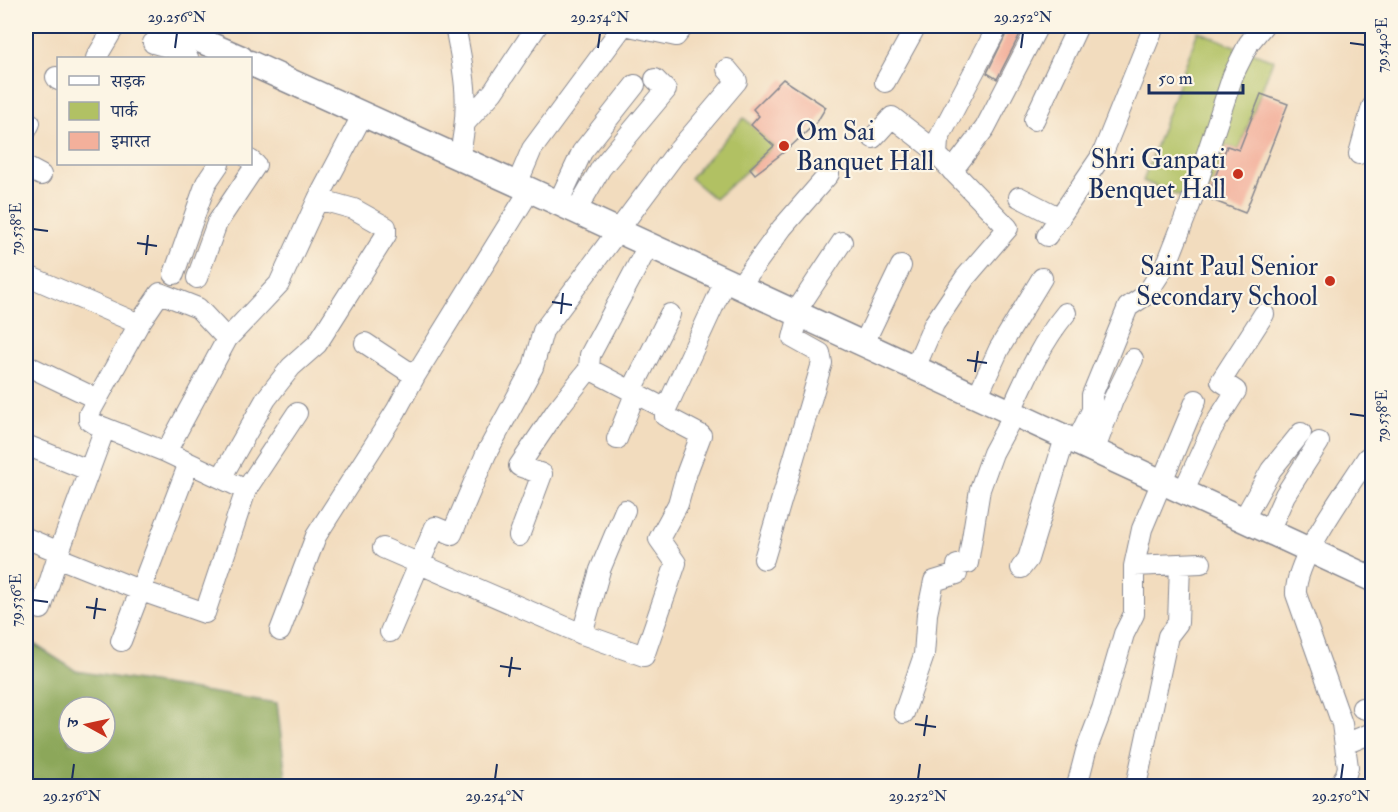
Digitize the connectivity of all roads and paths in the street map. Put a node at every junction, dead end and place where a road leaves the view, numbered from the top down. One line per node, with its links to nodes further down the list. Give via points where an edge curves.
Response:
1 (115, 26): 14 (street)
2 (455, 26): 25 (street, via 465,75)
3 (537, 26): 25 (street, via 493,92)
4 (622, 26): 34 (street, via 532,149)
5 (629, 26): 6 (street, via 676,36)
6 (684, 26)
7 (916, 26): 20 (street)
8 (998, 26): 27 (street, via 938,140)
9 (1038, 26): 32 (street, via 985,128)
10 (1078, 26): 24 (street)
11 (1154, 26): 38 (street, via 1102,155)
12 (1263, 26): 73 (street, via 1249,43 1233,75 1168,261 1146,295 1128,307 1092,394 1092,410)
13 (157, 38): 15 (street); 16 (main road)
14 (97, 57)
15 (186, 57)
16 (237, 57)
17 (252, 64): 23 (main road)
18 (727, 69): 39 (street, via 737,81 676,153)
19 (655, 79): 37 (street, via 666,90)
20 (885, 82)
21 (635, 85): 37 (street, via 582,152)
22 (1372, 107): 28 (street)
23 (363, 114): 29 (main road); 36 (street)
24 (1034, 120)
25 (466, 122): 29 (street)
26 (873, 138): 27 (street, via 891,117)
27 (937, 152): 32 (street)
28 (1359, 154)
29 (459, 158): 34 (main road)
30 (252, 162): 46 (street, via 256,165 217,223)
31 (218, 165): 44 (street, via 206,183)
32 (952, 171): 59 (street, via 1008,228 965,278 934,324)
33 (829, 174): 48 (street)
34 (523, 187): 37 (main road); 61 (street)
35 (1019, 197): 38 (street)
36 (318, 199): 54 (street, via 279,284); 79 (street, via 354,209 386,226 386,235 317,344 291,367 266,399)
37 (567, 207): 39 (main road)
38 (1060, 218): 40 (street)
39 (619, 232): 42 (main road); 92 (street, via 543,331 533,368 488,450 452,534 435,527)
40 (1047, 236)
41 (842, 242): 50 (street)
42 (648, 246): 48 (main road); 60 (street, via 590,354)
43 (901, 266): 56 (street)
44 (174, 274)
45 (26, 275): 53 (street)
46 (196, 278)
47 (1042, 278): 63 (street, via 999,349)
48 (732, 284): 50 (main road); 66 (street)
49 (1066, 313): 68 (street, via 1051,330 1031,367)
50 (797, 314): 56 (main road); 90 (street, via 793,338 820,353 822,363)
51 (1264, 314): 80 (street, via 1221,381 1236,391)
52 (670, 315): 62 (street)
53 (139, 324): 54 (street, via 160,293 198,308); 64 (street)
54 (227, 339): 75 (street)
55 (365, 343): 61 (street)
56 (863, 345): 59 (main road)
57 (1132, 359): 73 (street, via 1113,400)
58 (26, 365): 64 (street)
59 (915, 368): 63 (main road)
60 (589, 369): 62 (street); 85 (street, via 519,466 542,474)
61 (415, 376): 99 (street, via 316,536)
62 (633, 393): 66 (street); 71 (street)
63 (977, 397): 68 (main road)
64 (97, 399): 69 (street, via 89,420)
65 (1196, 400): 80 (street)
66 (666, 409): 101 (street, via 665,416 701,435 678,504 659,539 676,563 644,656)
67 (297, 413): 81 (street)
68 (1012, 413): 73 (main road); 103 (street, via 980,489 968,563 957,565 957,574 934,581 924,656)
69 (105, 428): 75 (street); 78 (street)
70 (1301, 433): 83 (street, via 1271,470)
71 (617, 439)
72 (1319, 442): 84 (street)
73 (1079, 444): 80 (main road); 95 (street)
74 (26, 446): 78 (street)
75 (166, 452): 77 (street)
76 (1367, 458): 88 (street)
77 (189, 463): 79 (street); 97 (street)
78 (88, 470): 89 (street)
79 (221, 478): 81 (street)
80 (1172, 488): 83 (main road); 94 (street, via 1142,529)
81 (246, 490): 97 (street, via 205,613)
82 (625, 510): 101 (street, via 600,570)
83 (1243, 520): 84 (main road)
84 (1269, 531): 88 (main road)
85 (519, 536)
86 (26, 538): 89 (street)
87 (383, 548): 92 (street)
88 (1310, 550): 96 (main road); 105 (street, via 1296,594 1342,724)
89 (59, 555): 97 (street); 98 (street)
90 (764, 559)
91 (1201, 563): 93 (street)
92 (420, 564): 100 (street); 101 (street)
93 (1180, 564): 94 (street); 107 (street, via 1178,623 1168,636)
94 (1134, 566): 106 (street, via 1134,614 1124,634)
95 (1021, 568)
96 (1372, 579)
97 (139, 590): 102 (street)
98 (41, 609)
99 (280, 631)
100 (390, 632)
101 (582, 634)
102 (121, 641)
103 (904, 713)
104 (1372, 733): 105 (street)
105 (1345, 744): 108 (street, via 1348,766)
106 (1077, 786)
107 (1136, 786)
108 (1339, 786)

